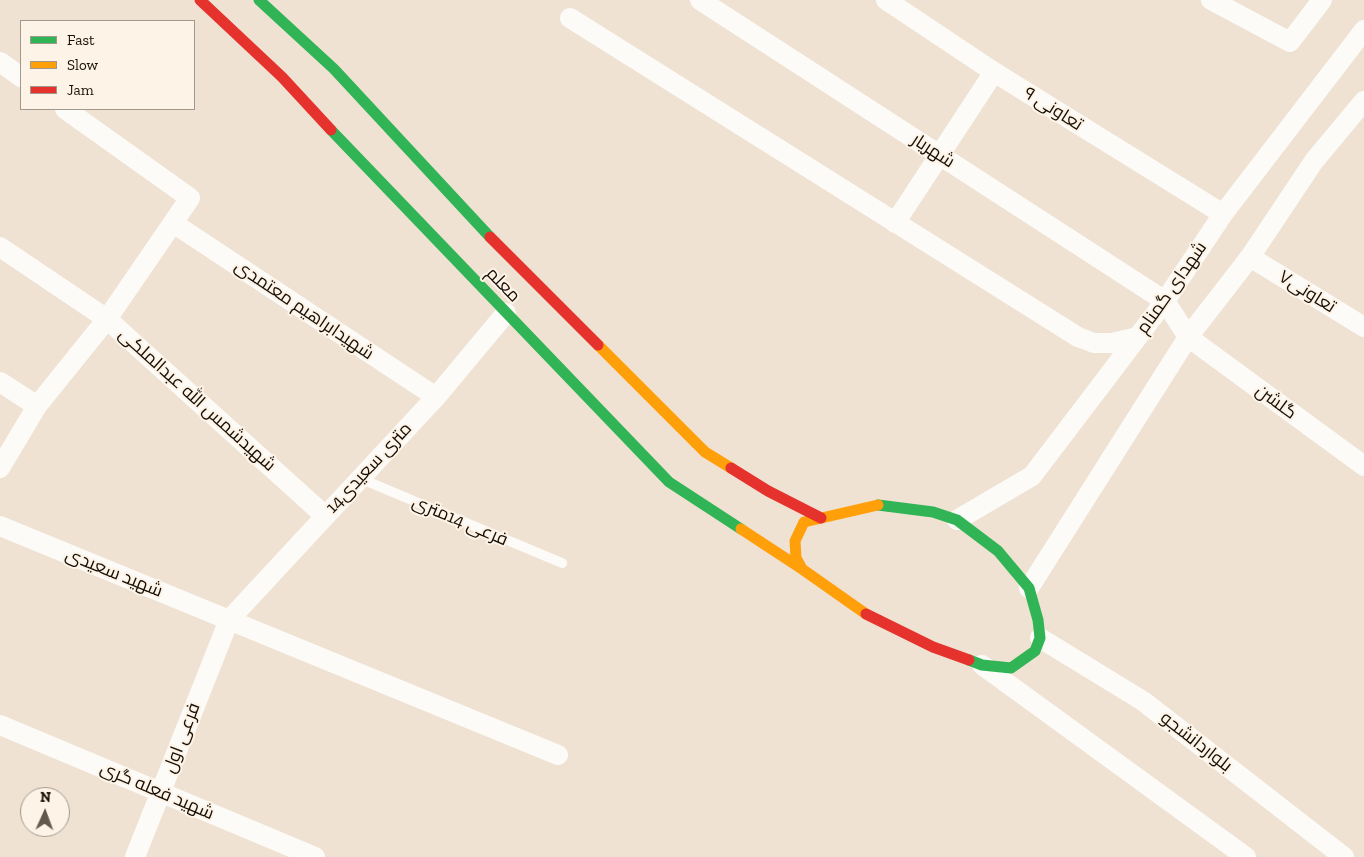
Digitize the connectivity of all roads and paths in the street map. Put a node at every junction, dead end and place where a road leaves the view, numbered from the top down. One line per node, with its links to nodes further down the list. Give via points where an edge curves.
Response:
1 (200, 0): 21 (street, معلم, via 282,77)
2 (259, 0): 33 (street, معلم, via 334,69 483,230 705,452 768,491)
3 (700, 0): 14 (street, شهریار)
4 (886, 0): 10 (street, تعاونی ۹)
5 (1211, 0): 6 (street, via 1290,42)
6 (1322, 0)
7 (570, 18): 17 (street)
8 (1364, 30): 15 (street, شهدای گمنام)
9 (0, 62): 11 (street)
10 (994, 72): 14 (street); 15 (street, تعاونی ۹)
11 (20, 76)
12 (1364, 100): 19 (street, via 1314,161)
13 (66, 110): 16 (street, via 190,198)
14 (939, 155): 17 (street); 20 (street, شهریار)
15 (1223, 214): 20 (street, شهدای گمنام)
16 (173, 223): 22 (street); 27 (street, شهیدابراهیم معتمدی)
17 (895, 223): 24 (street, via 1078,337 1094,343 1112,343)
18 (0, 247): 22 (street)
19 (1250, 257): 23 (street, تعاونی۷); 25 (street)
20 (1166, 301): 24 (street, شهدای گمنام); 25 (street)
21 (506, 313): 27 (street, 14متری سعیدی); 37 (street, معلم, via 669,482)
22 (107, 319): 28 (street, شهیدشمس الله عبدالملکی); 32 (street, شهیدشمس الله عبدالملکی)
23 (1364, 327)
24 (1138, 337): 34 (street, شهدای گمنام, via 1032,476)
25 (1188, 337): 29 (street, گلشن); 38 (street)
26 (0, 382): 28 (street)
27 (436, 397): 31 (street, 14متری سعیدی)
28 (37, 406): 30 (street, شهیدشمس الله عبدالملکی)
29 (1364, 466)
30 (0, 468)
31 (359, 478): 32 (street, 14متری سعیدی); 36 (lane, فرعی 14متری)
32 (324, 514): 39 (street, 14متری سعیدی)
33 (821, 518): 34 (street, via 878,505 933,512); 37 (street, via 804,522 795,541 796,558)
34 (957, 520): 38 (street, via 998,551)
35 (0, 526): 39 (street, شهید سعیدی)
36 (562, 563)
37 (802, 569): 41 (street, معلم, via 862,612 933,647)
38 (1029, 588): 40 (street)
39 (229, 620): 43 (street, شهید سعیدی); 44 (street, فرعی اول)
40 (1040, 638): 41 (street, معلم, via 1035,651 1011,668); 48 (street, بلواردانشجو, via 1143,701)
41 (982, 665): 47 (street)
42 (0, 725): 44 (street, شهید فعله گری)
43 (558, 755)
44 (161, 792): 45 (street, فرعی اول); 46 (street, شهید فعله گری)
45 (136, 857)
46 (315, 857)
47 (1246, 857)
48 (1344, 857)

